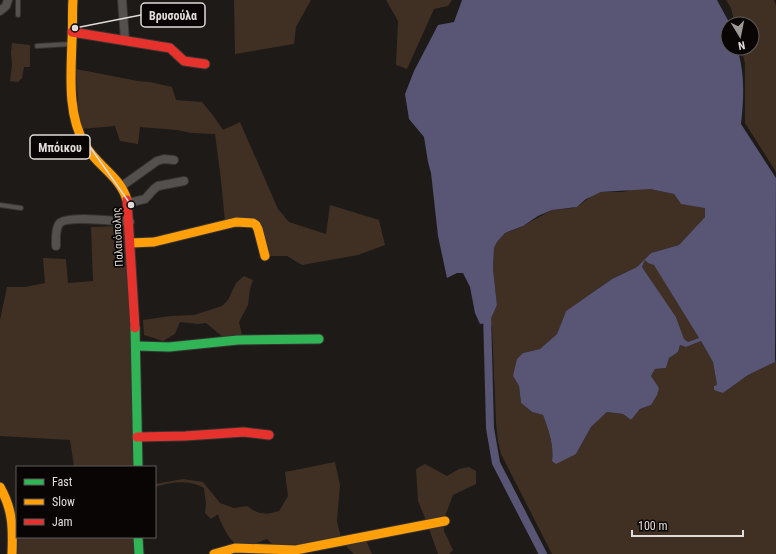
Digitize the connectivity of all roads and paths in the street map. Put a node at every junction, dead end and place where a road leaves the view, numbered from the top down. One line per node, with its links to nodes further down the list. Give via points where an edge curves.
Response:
1 (8, 0): 5 (street)
2 (18, 0): 6 (lane)
3 (73, 0): 7 (street, Παλαιόπολης)
4 (122, 0): 8 (street)
5 (0, 11)
6 (18, 15)
7 (72, 32): 8 (street); 9 (street, Παλαιόπολης)
8 (125, 40): 11 (street, via 170,48 184,61)
9 (72, 44): 10 (lane); 14 (street, Παλαιόπολης, via 72,96 80,133 89,151)
10 (37, 46)
11 (205, 64)
12 (174, 160): 14 (street, via 164,158 157,161)
13 (184, 181): 15 (street, via 158,186 144,199)
14 (122, 186): 15 (street, Παλαιόπολης)
15 (128, 203): 18 (street, Παλαιόπολης)
16 (0, 205): 17 (lane)
17 (21, 208)
18 (130, 222): 19 (street, Παλαιόπολης); 20 (street, via 63,222 58,225)
19 (131, 243): 21 (street, via 154,242 236,222 253,223 258,229); 23 (street, Παλαιόπολης)
20 (56, 246)
21 (265, 256)
22 (320, 339): 23 (street, via 238,340 169,347)
23 (136, 346): 25 (street, Παλαιόπολης)
24 (269, 435): 25 (street, via 244,432)
25 (137, 437): 26 (street, Παλαιόπολης)
26 (138, 466)
27 (0, 487): 30 (street, via 8,500 12,514)
28 (445, 521): 32 (street, via 296,550 235,548)
29 (138, 538): 31 (street)
30 (12, 554)
31 (139, 554)
32 (214, 554)

